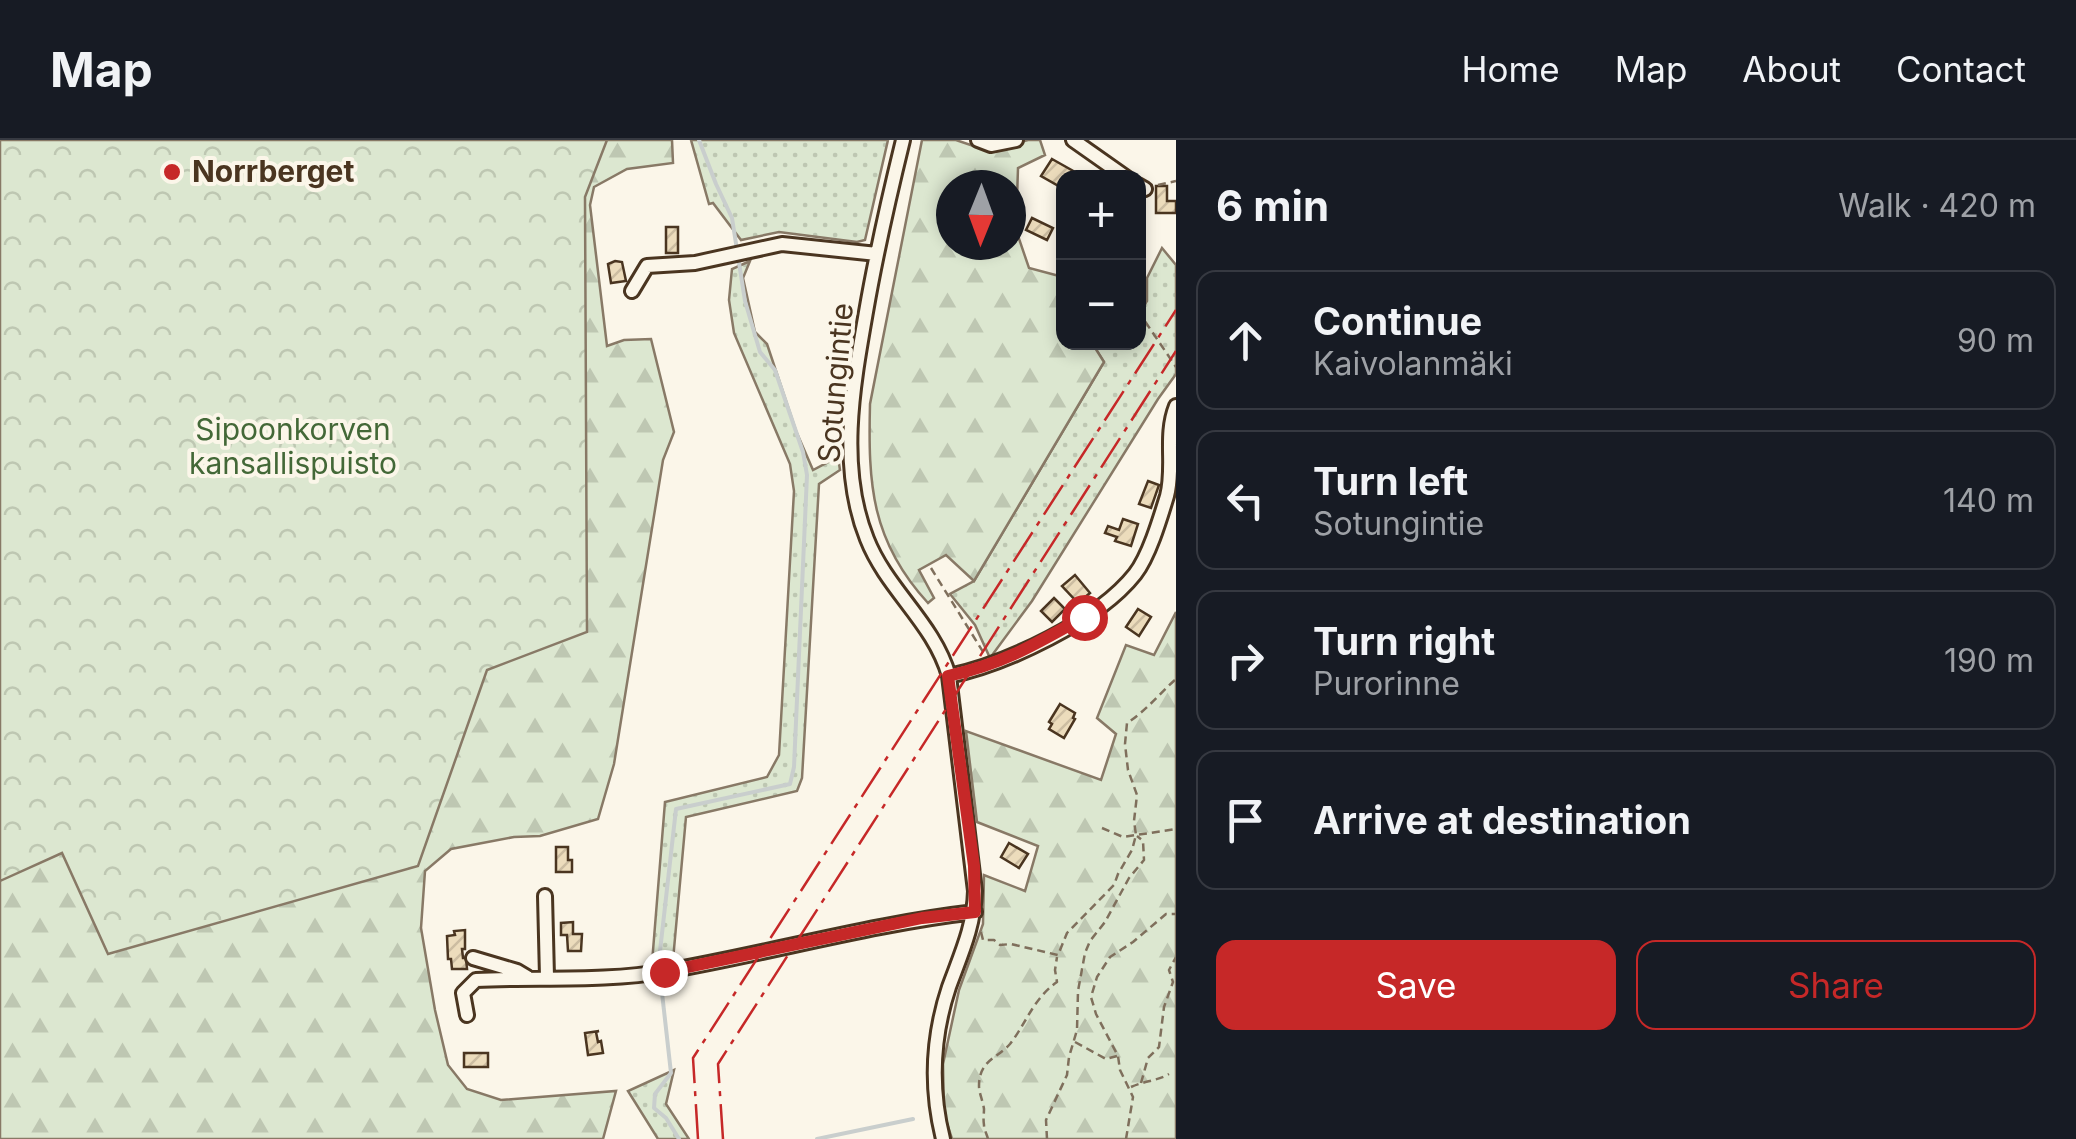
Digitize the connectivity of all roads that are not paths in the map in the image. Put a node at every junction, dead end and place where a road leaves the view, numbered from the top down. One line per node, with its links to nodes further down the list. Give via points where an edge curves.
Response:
1 (902, 140): 6 (street, Sotungintie)
2 (978, 140): 3 (street)
3 (1016, 140)
4 (1073, 140): 5 (street)
5 (1116, 170)
6 (876, 254): 7 (street, via 782,244 647,266); 9 (street, Sotungintie, via 850,438 856,504 874,556 936,642)
7 (632, 291)
8 (1176, 406): 9 (street, via 1168,494 1134,574 1108,600 1024,652)
9 (948, 676): 11 (street, Sotungintie)
10 (545, 896): 14 (street)
11 (975, 912): 14 (street, via 664,972); 16 (street, Sotungintie, via 935,1049)
12 (473, 958): 13 (street)
13 (527, 978): 14 (street); 15 (street, via 476,980 463,993)
14 (547, 978)
15 (467, 1014)
16 (943, 1139)

